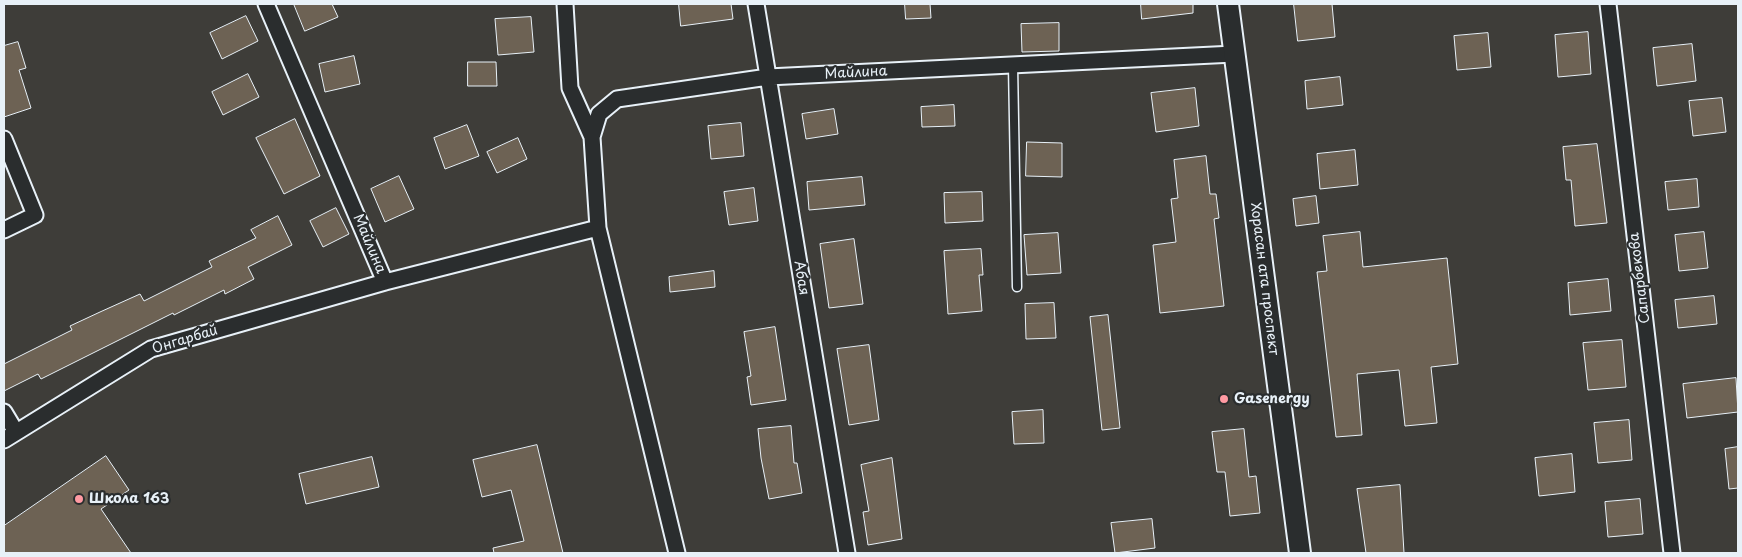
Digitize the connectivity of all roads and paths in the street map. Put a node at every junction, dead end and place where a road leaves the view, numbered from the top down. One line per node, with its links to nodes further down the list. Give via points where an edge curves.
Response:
1 (266, 4): 13 (street, Майлина)
2 (565, 4): 9 (street, via 570,88)
3 (756, 4): 8 (street, Абая)
4 (1228, 4): 6 (main road, Хорасан ата проспект)
5 (1608, 4): 20 (street, Сапарбекова)
6 (1234, 54): 7 (street, Майлина); 19 (main road, Хорасан ата проспект)
7 (1013, 65): 8 (street, Майлина); 14 (lane)
8 (768, 77): 9 (street, Майлина, via 618,100 599,114); 18 (street, Абая)
9 (592, 137): 11 (street, Майлина)
10 (4, 139): 12 (street, via 35,215)
11 (598, 228): 13 (street, Майлина); 17 (street, Майлина)
12 (4, 230)
13 (385, 282): 16 (street, Онгарбай, via 151,349)
14 (1017, 288)
15 (4, 412): 16 (street)
16 (10, 436)
17 (677, 553)
18 (847, 553)
19 (1300, 553)
20 (1672, 553)

